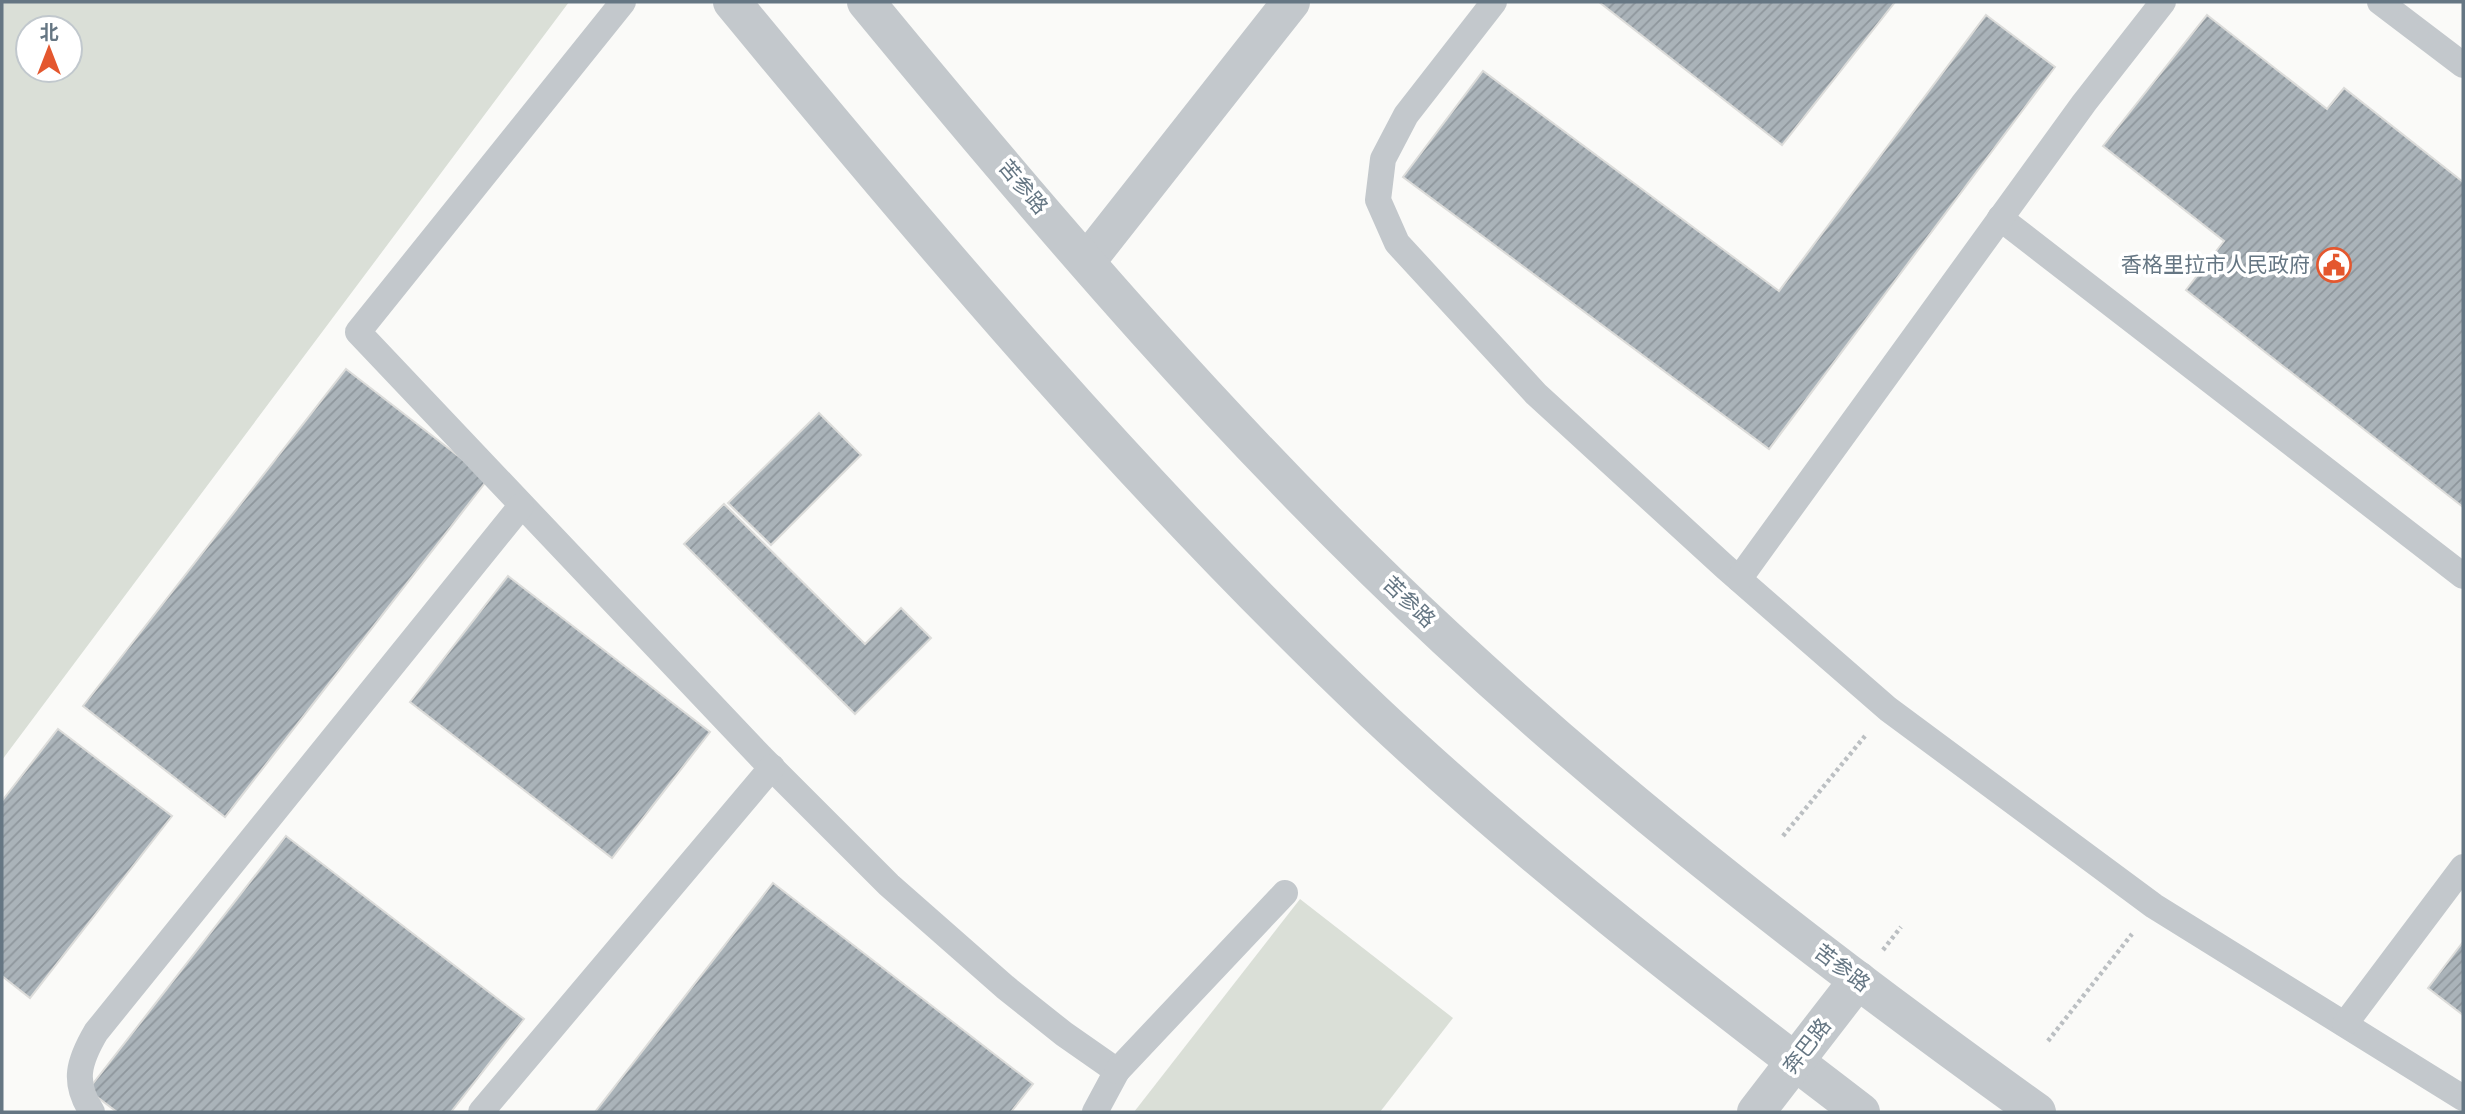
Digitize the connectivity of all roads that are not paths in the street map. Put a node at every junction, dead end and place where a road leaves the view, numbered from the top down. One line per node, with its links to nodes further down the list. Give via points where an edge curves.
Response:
1 (623, 2): 11 (lane, via 358,332)
2 (732, 2): 19 (street, via 966,281 1250,591 1376,714 1522,844)
3 (866, 2): 10 (street, 苦参路)
4 (1292, 2): 10 (street)
5 (1494, 2): 13 (lane, via 1406,116 1383,159 1378,200 1397,243 1536,394)
6 (2163, 2): 9 (lane)
7 (2381, 2): 8 (lane)
8 (2463, 65)
9 (2000, 218): 12 (lane); 13 (lane)
10 (1087, 261): 17 (street, 苦参路, via 1189,377 1447,638 1590,766)
11 (521, 506): 14 (lane); 22 (lane, via 96,1032 79,1070 81,1090)
12 (2463, 576)
13 (1739, 579): 18 (lane, via 1888,709 2154,906)
14 (772, 767): 20 (lane, via 946,937); 23 (lane)
15 (2463, 867): 18 (lane)
16 (1285, 893): 20 (lane)
17 (1858, 980): 19 (street, 奔巴路); 27 (street, 苦参路)
18 (2346, 1024): 21 (lane)
19 (1795, 1062): 25 (street, 奔巴路); 26 (street)
20 (1117, 1071): 24 (lane)
21 (2463, 1098)
22 (92, 1112)
23 (481, 1112)
24 (1095, 1112)
25 (1756, 1112)
26 (1861, 1112)
27 (2037, 1112)

